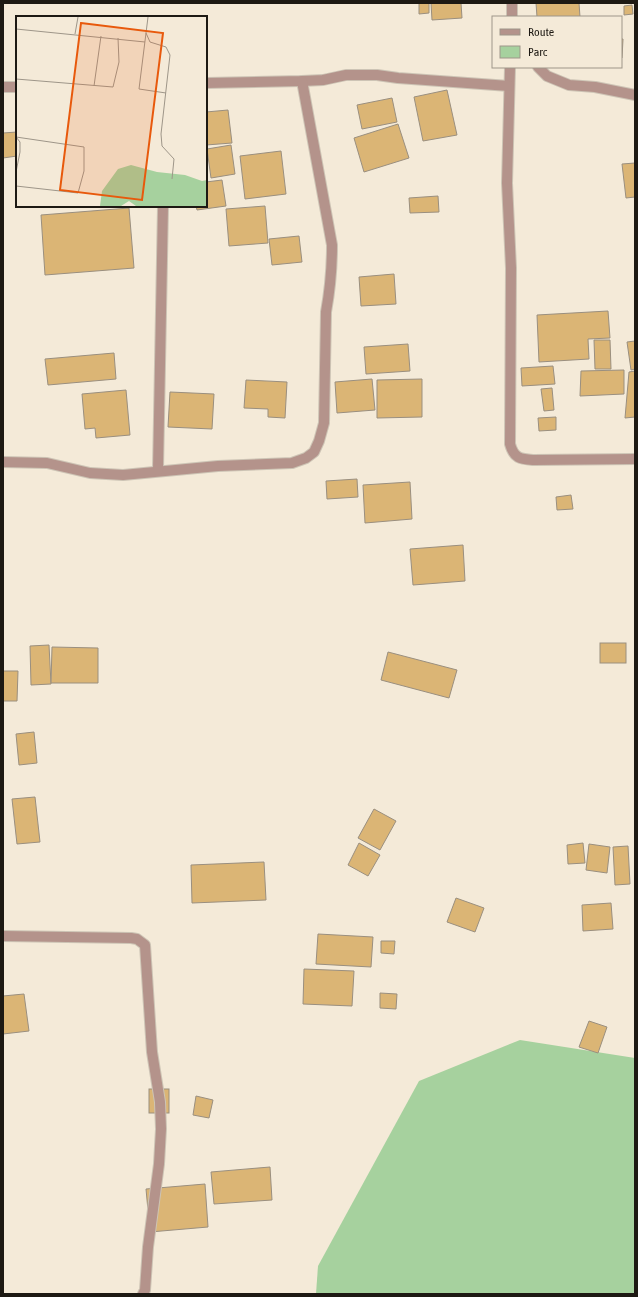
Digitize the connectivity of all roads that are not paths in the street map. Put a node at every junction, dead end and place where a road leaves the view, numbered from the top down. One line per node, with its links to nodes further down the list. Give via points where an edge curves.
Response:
1 (512, 3): 2 (street)
2 (513, 16)
3 (510, 68): 7 (street)
4 (539, 68): 10 (street, via 547,76 569,85)
5 (302, 81): 6 (street); 7 (street, via 377,74 398,78); 14 (street, via 332,245 326,312 324,423 319,441 314,452 292,463)
6 (207, 83)
7 (509, 86): 12 (street, via 507,183 511,268 512,451 516,456 534,460)
8 (3, 87): 9 (street)
9 (16, 87)
10 (635, 95)
11 (163, 207): 14 (street)
12 (635, 459)
13 (3, 462): 14 (street, via 47,464 90,473 123,474)
14 (158, 470)
15 (3, 936): 16 (street, via 131,938 145,945 161,1129)
16 (143, 1294)

